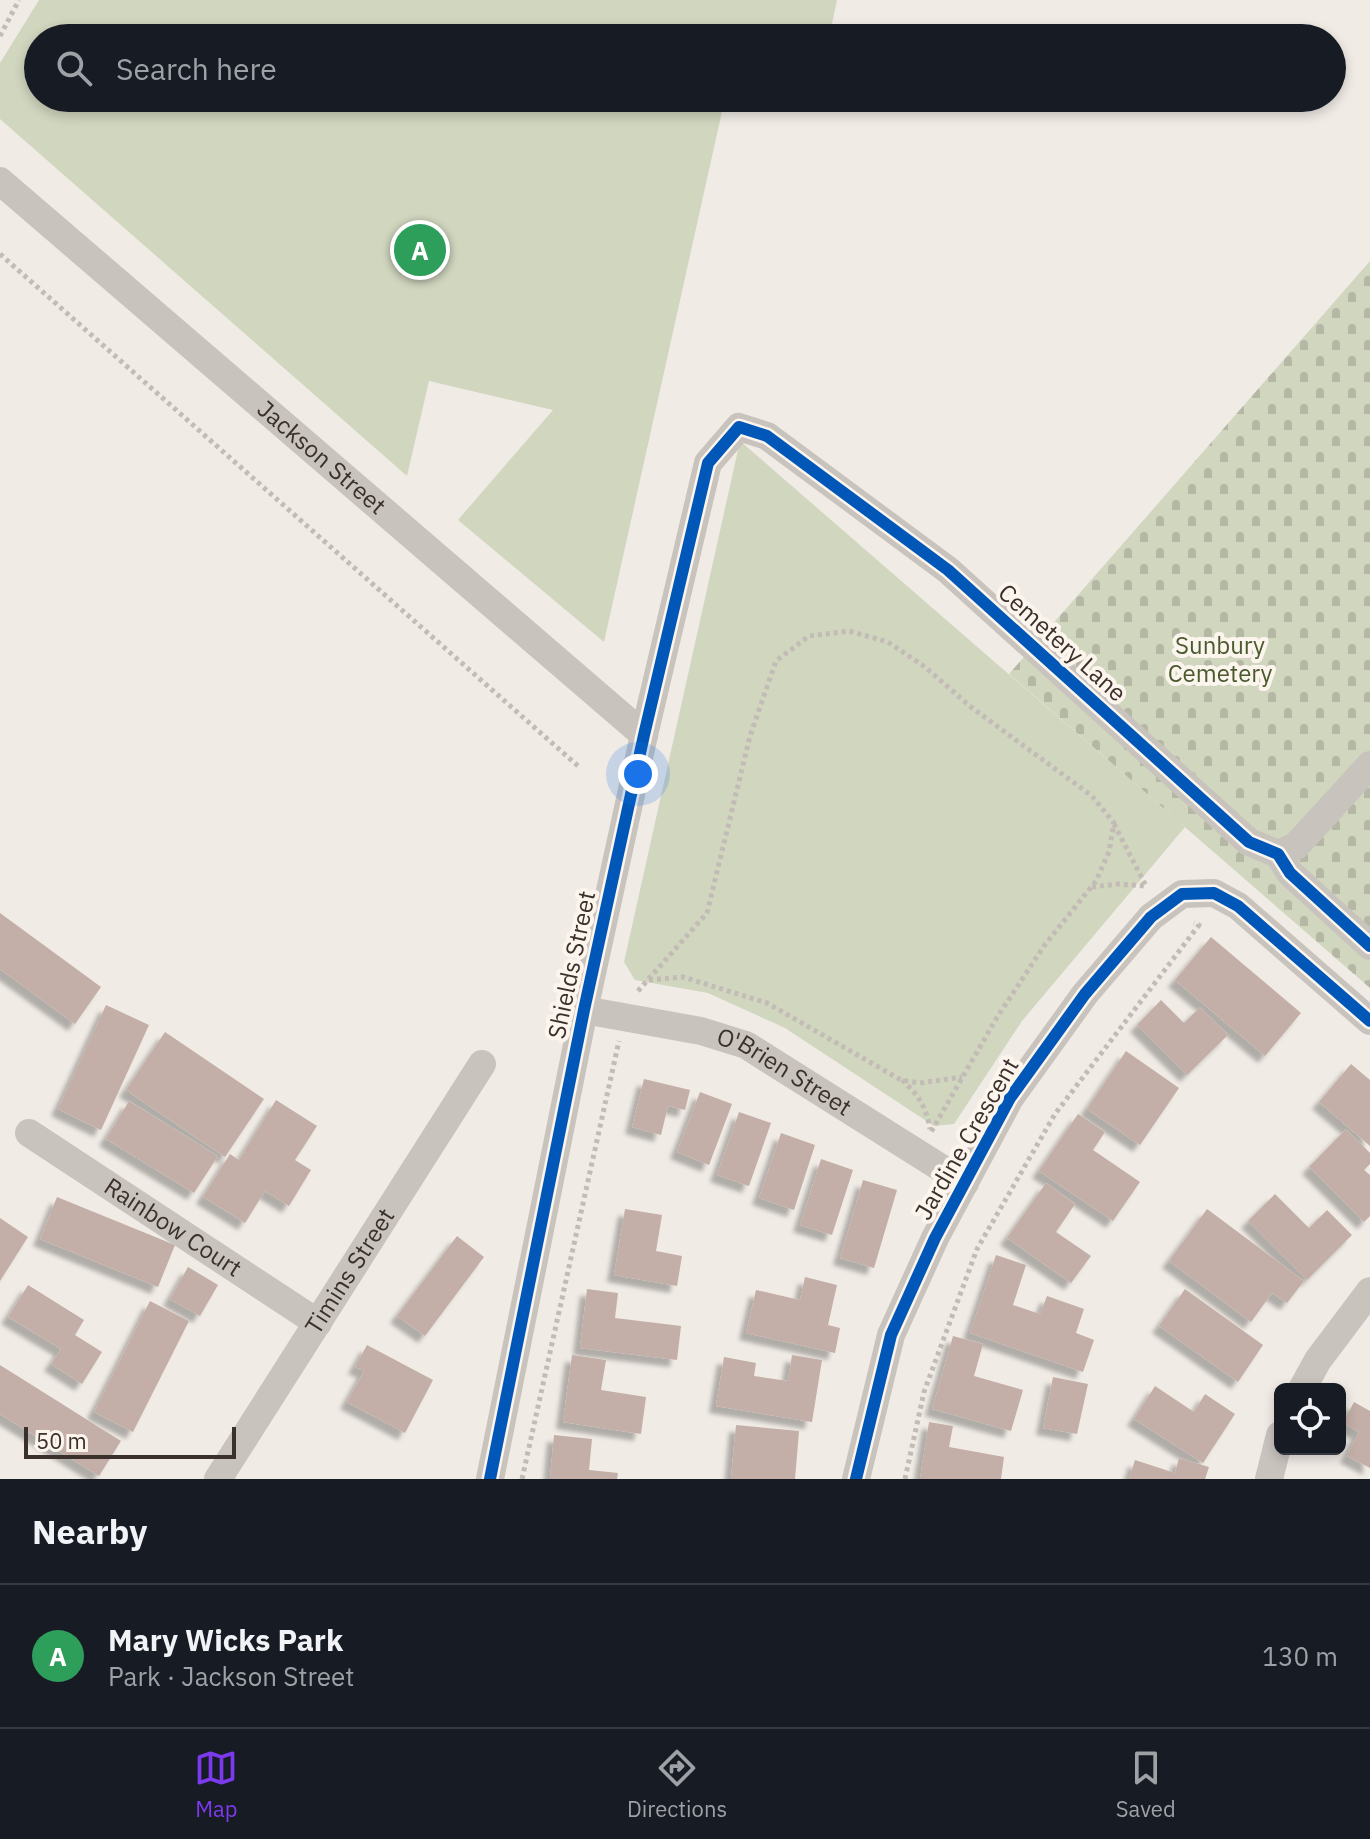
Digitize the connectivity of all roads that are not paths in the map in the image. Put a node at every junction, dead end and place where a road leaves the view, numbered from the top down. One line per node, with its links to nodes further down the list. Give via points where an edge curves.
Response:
1 (0, 181): 3 (street, Jackson Street)
2 (708, 463): 3 (street, Shields Street); 5 (street, Cemetery Lane, via 739,427 767,436 948,570 1249,842)
3 (644, 735): 7 (street, Shields Street)
4 (1370, 765): 5 (street, via 1296,846)
5 (1278, 854): 6 (street, Cemetery Lane, via 1290,873)
6 (1370, 946)
7 (584, 1010): 11 (street, O'Brien Street, via 701,1031 746,1045 925,1144); 17 (street, Shields Street)
8 (1370, 1021): 11 (street, Jardine Crescent, via 1238,906 1214,893 1154,897 1151,917 1085,994 1010,1098)
9 (482, 1064): 13 (street, Timins Street)
10 (29, 1133): 13 (street, Rainbow Court)
11 (965, 1183): 18 (street, Jardine Crescent, via 891,1335)
12 (1370, 1291): 14 (street)
13 (318, 1323): 16 (street, Timins Street)
14 (1305, 1383)
15 (1275, 1455): 19 (street)
16 (218, 1479)
17 (490, 1479)
18 (856, 1479)
19 (1269, 1479)

